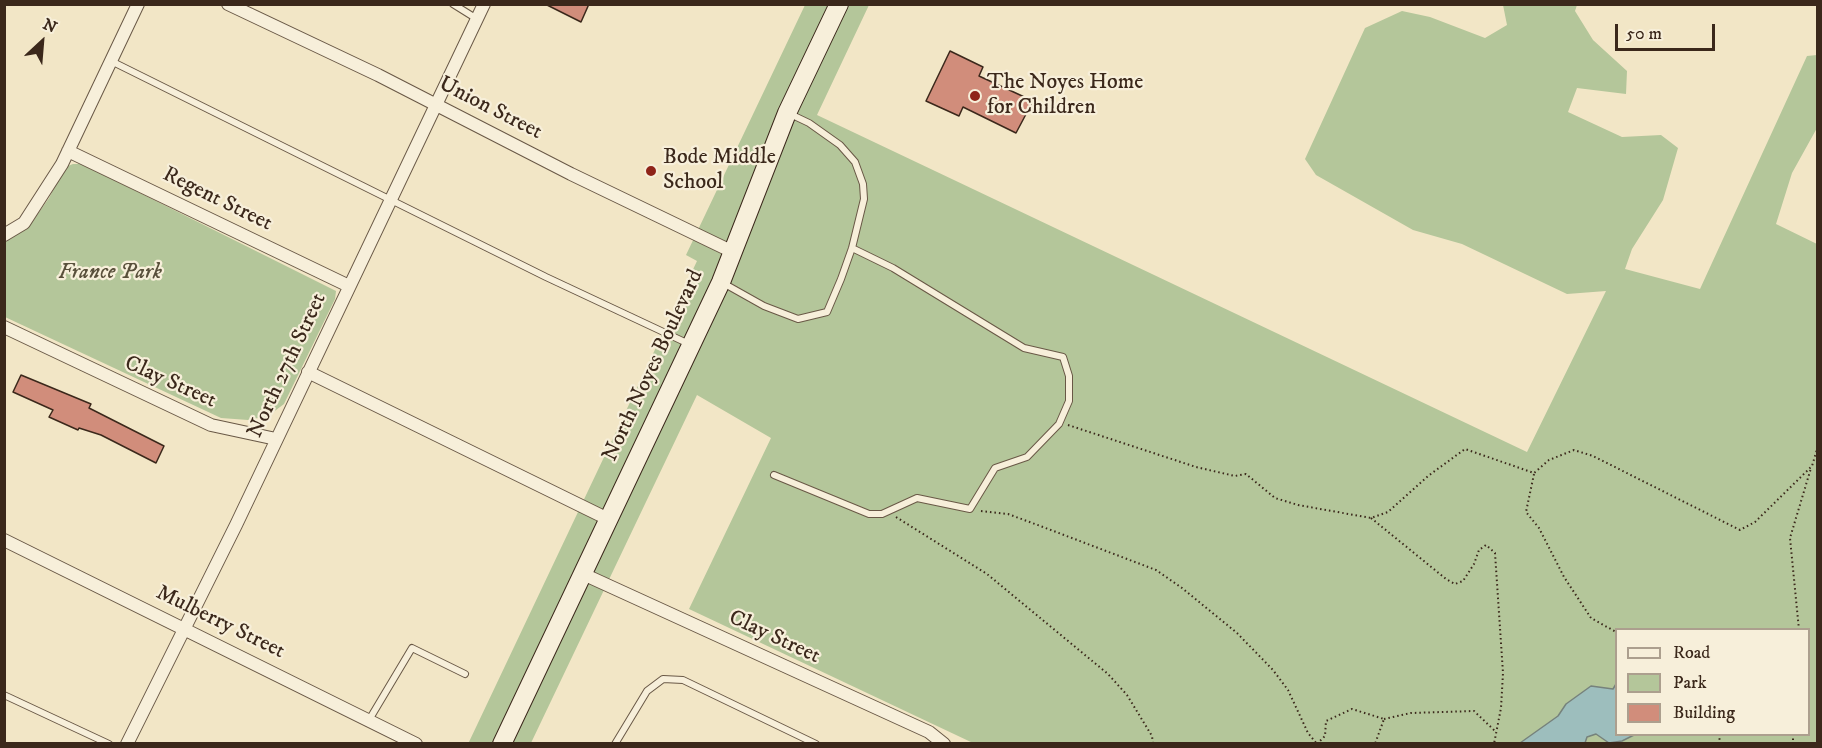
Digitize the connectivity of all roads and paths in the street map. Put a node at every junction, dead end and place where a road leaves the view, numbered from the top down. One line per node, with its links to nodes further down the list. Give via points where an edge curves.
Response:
1 (138, 4): 7 (street)
2 (228, 4): 8 (street, Union Street)
3 (453, 4): 6 (lane)
4 (484, 4): 6 (street, North 27th Street)
5 (839, 4): 9 (street, North Noyes Boulevard)
6 (477, 19): 8 (street, North 27th Street)
7 (111, 61): 10 (street); 11 (lane)
8 (436, 105): 11 (street, North 27th Street); 14 (street, Union Street)
9 (787, 113): 13 (lane, via 840,145 855,162 864,199); 14 (street, North Noyes Boulevard)
10 (68, 151): 12 (street, via 37,207 24,223); 16 (street, Regent Street)
11 (391, 199): 16 (street, North 27th Street); 18 (lane, via 546,278)
12 (4, 235)
13 (852, 248): 15 (lane, via 827,312 798,319 764,306); 20 (lane, via 893,268 1024,348 1063,357 1069,376 1069,400)
14 (733, 252): 15 (street, North Noyes Boulevard)
15 (721, 282): 18 (street, North Noyes Boulevard)
16 (349, 286): 19 (street, North 27th Street)
17 (4, 327): 21 (street, Clay Street, via 212,425)
18 (691, 345): 29 (street, North Noyes Boulevard)
19 (308, 372): 21 (street, North 27th Street); 29 (street)
20 (1059, 424): 26 (lane, via 1026,457 995,468); 28 (path, via 1083,428 1196,467 1235,476 1246,474 1275,498 1298,506)
21 (276, 439): 32 (street, North 27th Street)
22 (1818, 446): 23 (path)
23 (1812, 466): 24 (path, via 1755,522 1740,530 1574,450 1549,460); 33 (path, via 1790,538)
24 (1534, 473): 28 (path, via 1465,449 1388,512); 34 (path, via 1526,512 1591,618)
25 (774, 475): 27 (lane, via 869,514)
26 (970, 509): 27 (lane, via 917,498); 48 (path, via 1008,514 1156,570 1237,633 1273,670)
27 (887, 511): 47 (path, via 987,574 1108,674 1127,695)
28 (1371, 518): 39 (path, via 1455,584 1463,581 1479,550 1486,545 1495,554 1503,673)
29 (608, 519): 31 (street, North Noyes Boulevard)
30 (4, 540): 32 (street, Mulberry Street)
31 (584, 574): 43 (street, North Noyes Boulevard); 46 (street, Clay Street, via 929,732)
32 (184, 628): 38 (street, Mulberry Street); 41 (street, North 27th Street)
33 (1799, 628)
34 (1615, 631)
35 (465, 674): 38 (lane, via 412,648)
36 (4, 695): 40 (lane)
37 (1384, 719): 39 (path, via 1411,713 1474,711); 48 (path, via 1352,709 1338,713 1326,721 1325,736); 49 (path)
38 (369, 720): 42 (street, Mulberry Street)
39 (1495, 731): 50 (path)
40 (109, 744)
41 (127, 744)
42 (416, 744)
43 (502, 744)
44 (615, 744): 45 (lane, via 647,692 663,679 683,681)
45 (816, 744)
46 (944, 744)
47 (1153, 744)
48 (1317, 744)
49 (1375, 744)
50 (1494, 744)

